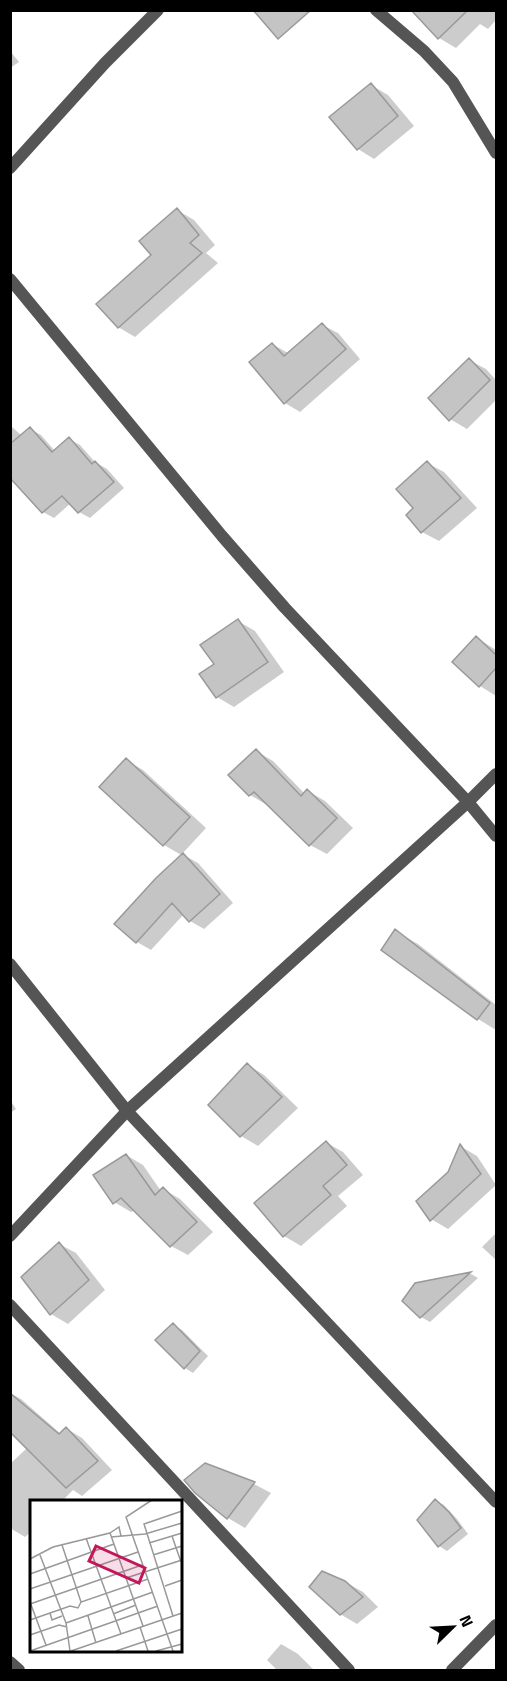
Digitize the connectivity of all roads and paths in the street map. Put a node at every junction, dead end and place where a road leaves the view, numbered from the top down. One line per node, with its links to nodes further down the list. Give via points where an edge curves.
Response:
1 (158, 10): 4 (street)
2 (376, 10): 3 (street, via 453,82)
3 (496, 153)
4 (10, 168)
5 (10, 279): 7 (street, via 285,608)
6 (496, 774): 7 (street)
7 (468, 802): 8 (street); 10 (street)
8 (496, 836)
9 (10, 964): 10 (street)
10 (127, 1111): 11 (street); 13 (street)
11 (10, 1236)
12 (10, 1305): 17 (street)
13 (496, 1502)
14 (496, 1625): 18 (street)
15 (10, 1662): 16 (street)
16 (19, 1671)
17 (349, 1671)
18 (452, 1671)

